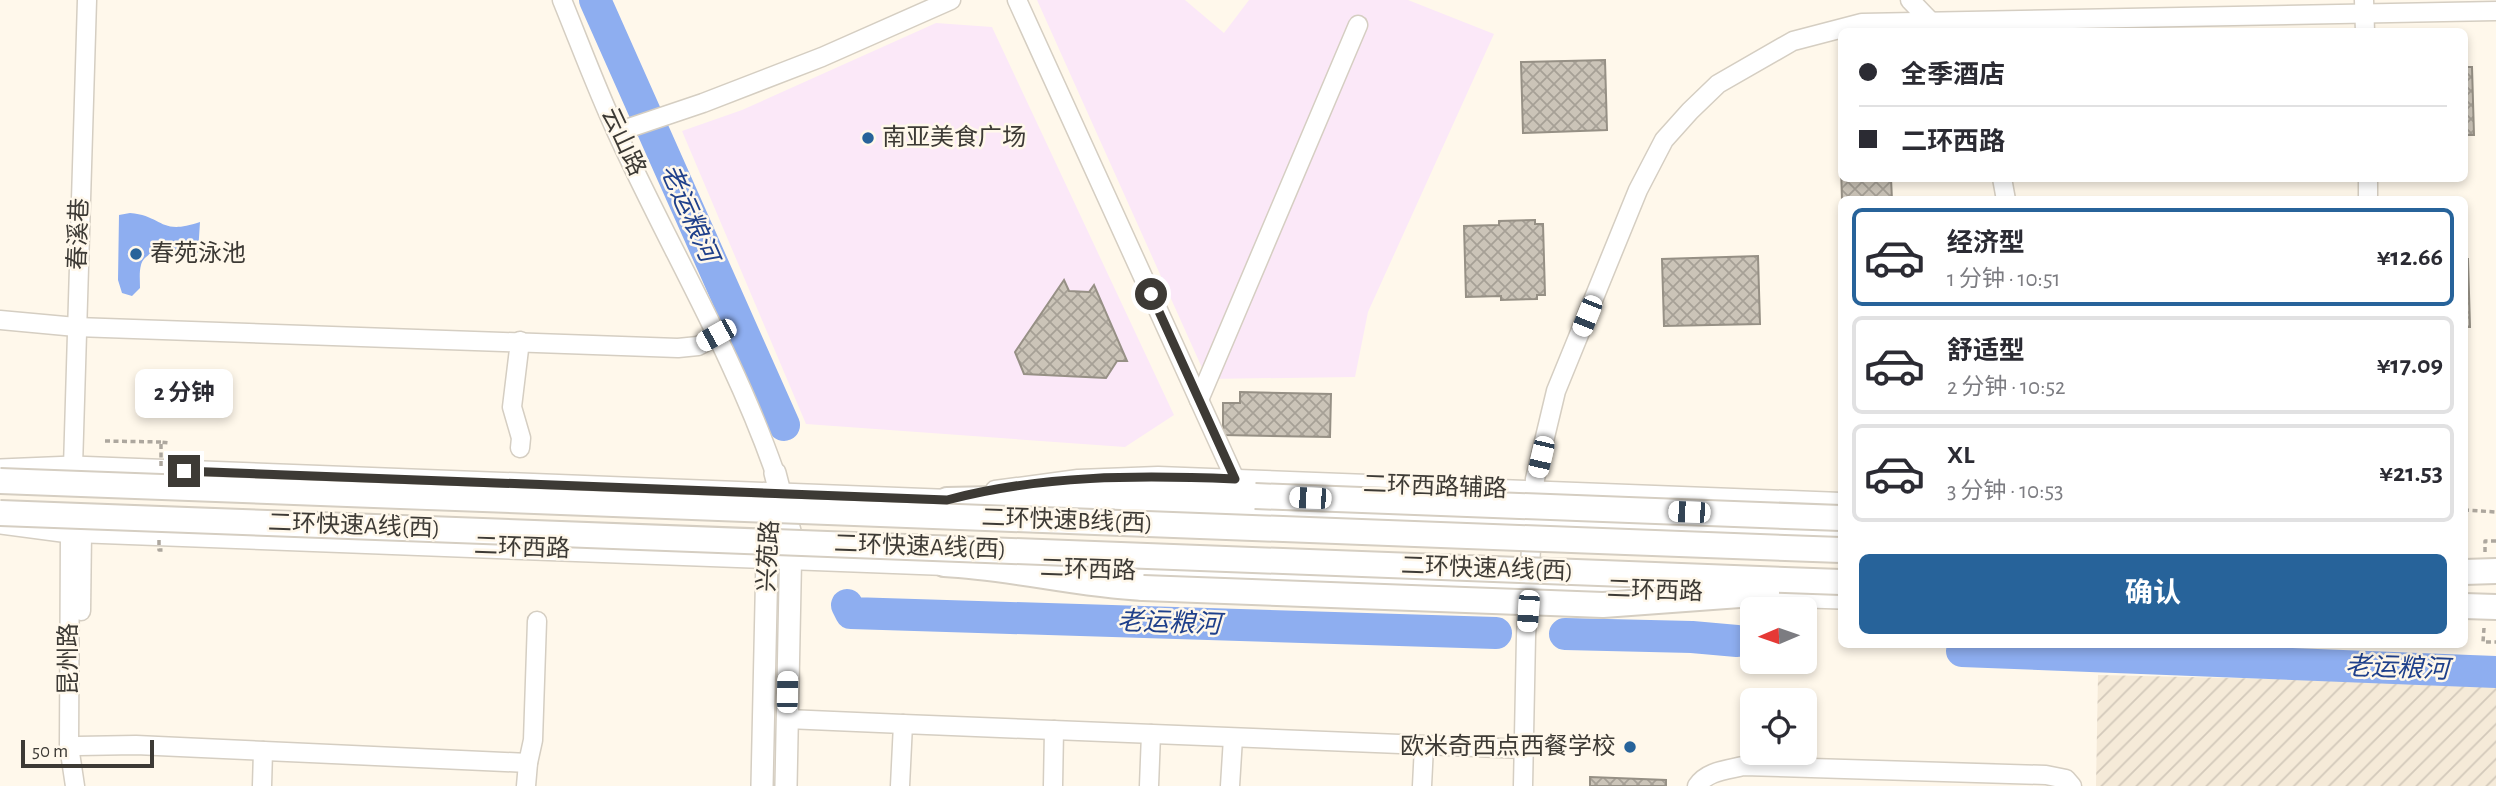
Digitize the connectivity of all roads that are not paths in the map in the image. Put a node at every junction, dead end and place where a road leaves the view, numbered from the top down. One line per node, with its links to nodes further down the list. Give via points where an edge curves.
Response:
1 (87, 0): 14 (street, 春溪巷)
2 (562, 0): 12 (street, 云山路)
3 (951, 0): 12 (street, via 822,57)
4 (1017, 0): 17 (street)
5 (1910, 0): 9 (street)
6 (2496, 12): 7 (street)
7 (2364, 15): 9 (street)
8 (1358, 25): 17 (street)
9 (1934, 26): 10 (street, via 1862,23)
10 (1843, 28)
11 (1838, 29): 24 (street, via 1793,41 1718,84 1664,140 1637,190 1556,391)
12 (617, 132): 15 (street, 云山路)
13 (0, 320): 14 (street)
14 (76, 327): 16 (street); 20 (street, 春溪巷)
15 (716, 335): 16 (street, via 698,346 678,348); 23 (street, 云山路, via 760,429)
16 (520, 341): 18 (street, via 512,407)
17 (1199, 400): 21 (street)
18 (520, 447)
19 (0, 467): 20 (main road)
20 (69, 467): 23 (main road)
21 (1235, 479): 24 (street, 二环西路辅路); 25 (street, 二环西路辅路, via 1098,477)
22 (0, 481): 33 (highway, 二环快速B线(西), bridge)
23 (776, 487): 25 (main road); 34 (main road, 兴苑路); 35 (main road, 兴苑路, via 791,535)
24 (1535, 490): 26 (street, 二环西路辅路); 28 (street)
25 (947, 500): 28 (main road); 29 (highway, bridge, via 1255,496)
26 (1838, 502)
27 (0, 513): 40 (highway, 二环快速A线(西), bridge)
28 (1533, 517): 32 (main road); 41 (street)
29 (1838, 518)
30 (0, 526): 31 (main road, 二环西路)
31 (71, 531): 34 (main road, 二环西路); 53 (street, 昆州路); 58 (street, 昆州路, via 69,746)
32 (1838, 534)
33 (1838, 550)
34 (767, 558): 35 (main road, 二环西路); 62 (main road, 兴苑路)
35 (790, 558): 36 (main road, 二环西路); 48 (main road, 兴苑路)
36 (944, 564): 41 (main road, 二环西路); 42 (highway, bridge, via 1143,588 1604,605)
37 (2468, 567): 38 (main road)
38 (2496, 570): 39 (highway)
39 (2468, 572)
40 (1838, 582)
41 (1529, 586): 43 (main road, 二环西路); 55 (street)
42 (1838, 588)
43 (1838, 598)
44 (2468, 606): 45 (highway)
45 (2496, 609): 46 (main road)
46 (2468, 611)
47 (537, 621): 57 (street, via 533,740)
48 (787, 719): 49 (street); 63 (main road, 兴苑路)
49 (903, 723): 50 (street); 64 (street)
50 (1054, 730): 51 (street); 65 (street)
51 (1151, 734): 52 (street); 66 (street)
52 (1233, 738): 54 (street); 67 (street)
53 (79, 746): 56 (street); 59 (street, 昆州路)
54 (1424, 746): 55 (street); 68 (street)
55 (1524, 749): 69 (street)
56 (263, 751): 57 (street); 60 (street)
57 (527, 763): 61 (street)
58 (75, 786)
59 (85, 786)
60 (262, 786)
61 (526, 786)
62 (762, 786)
63 (786, 786)
64 (900, 786)
65 (1053, 786)
66 (1149, 786)
67 (1230, 786)
68 (1422, 786)
69 (1523, 786)
70 (1696, 786): 71 (street, via 1715,772 1744,766 2046,775 2066,779)
71 (2072, 786)

